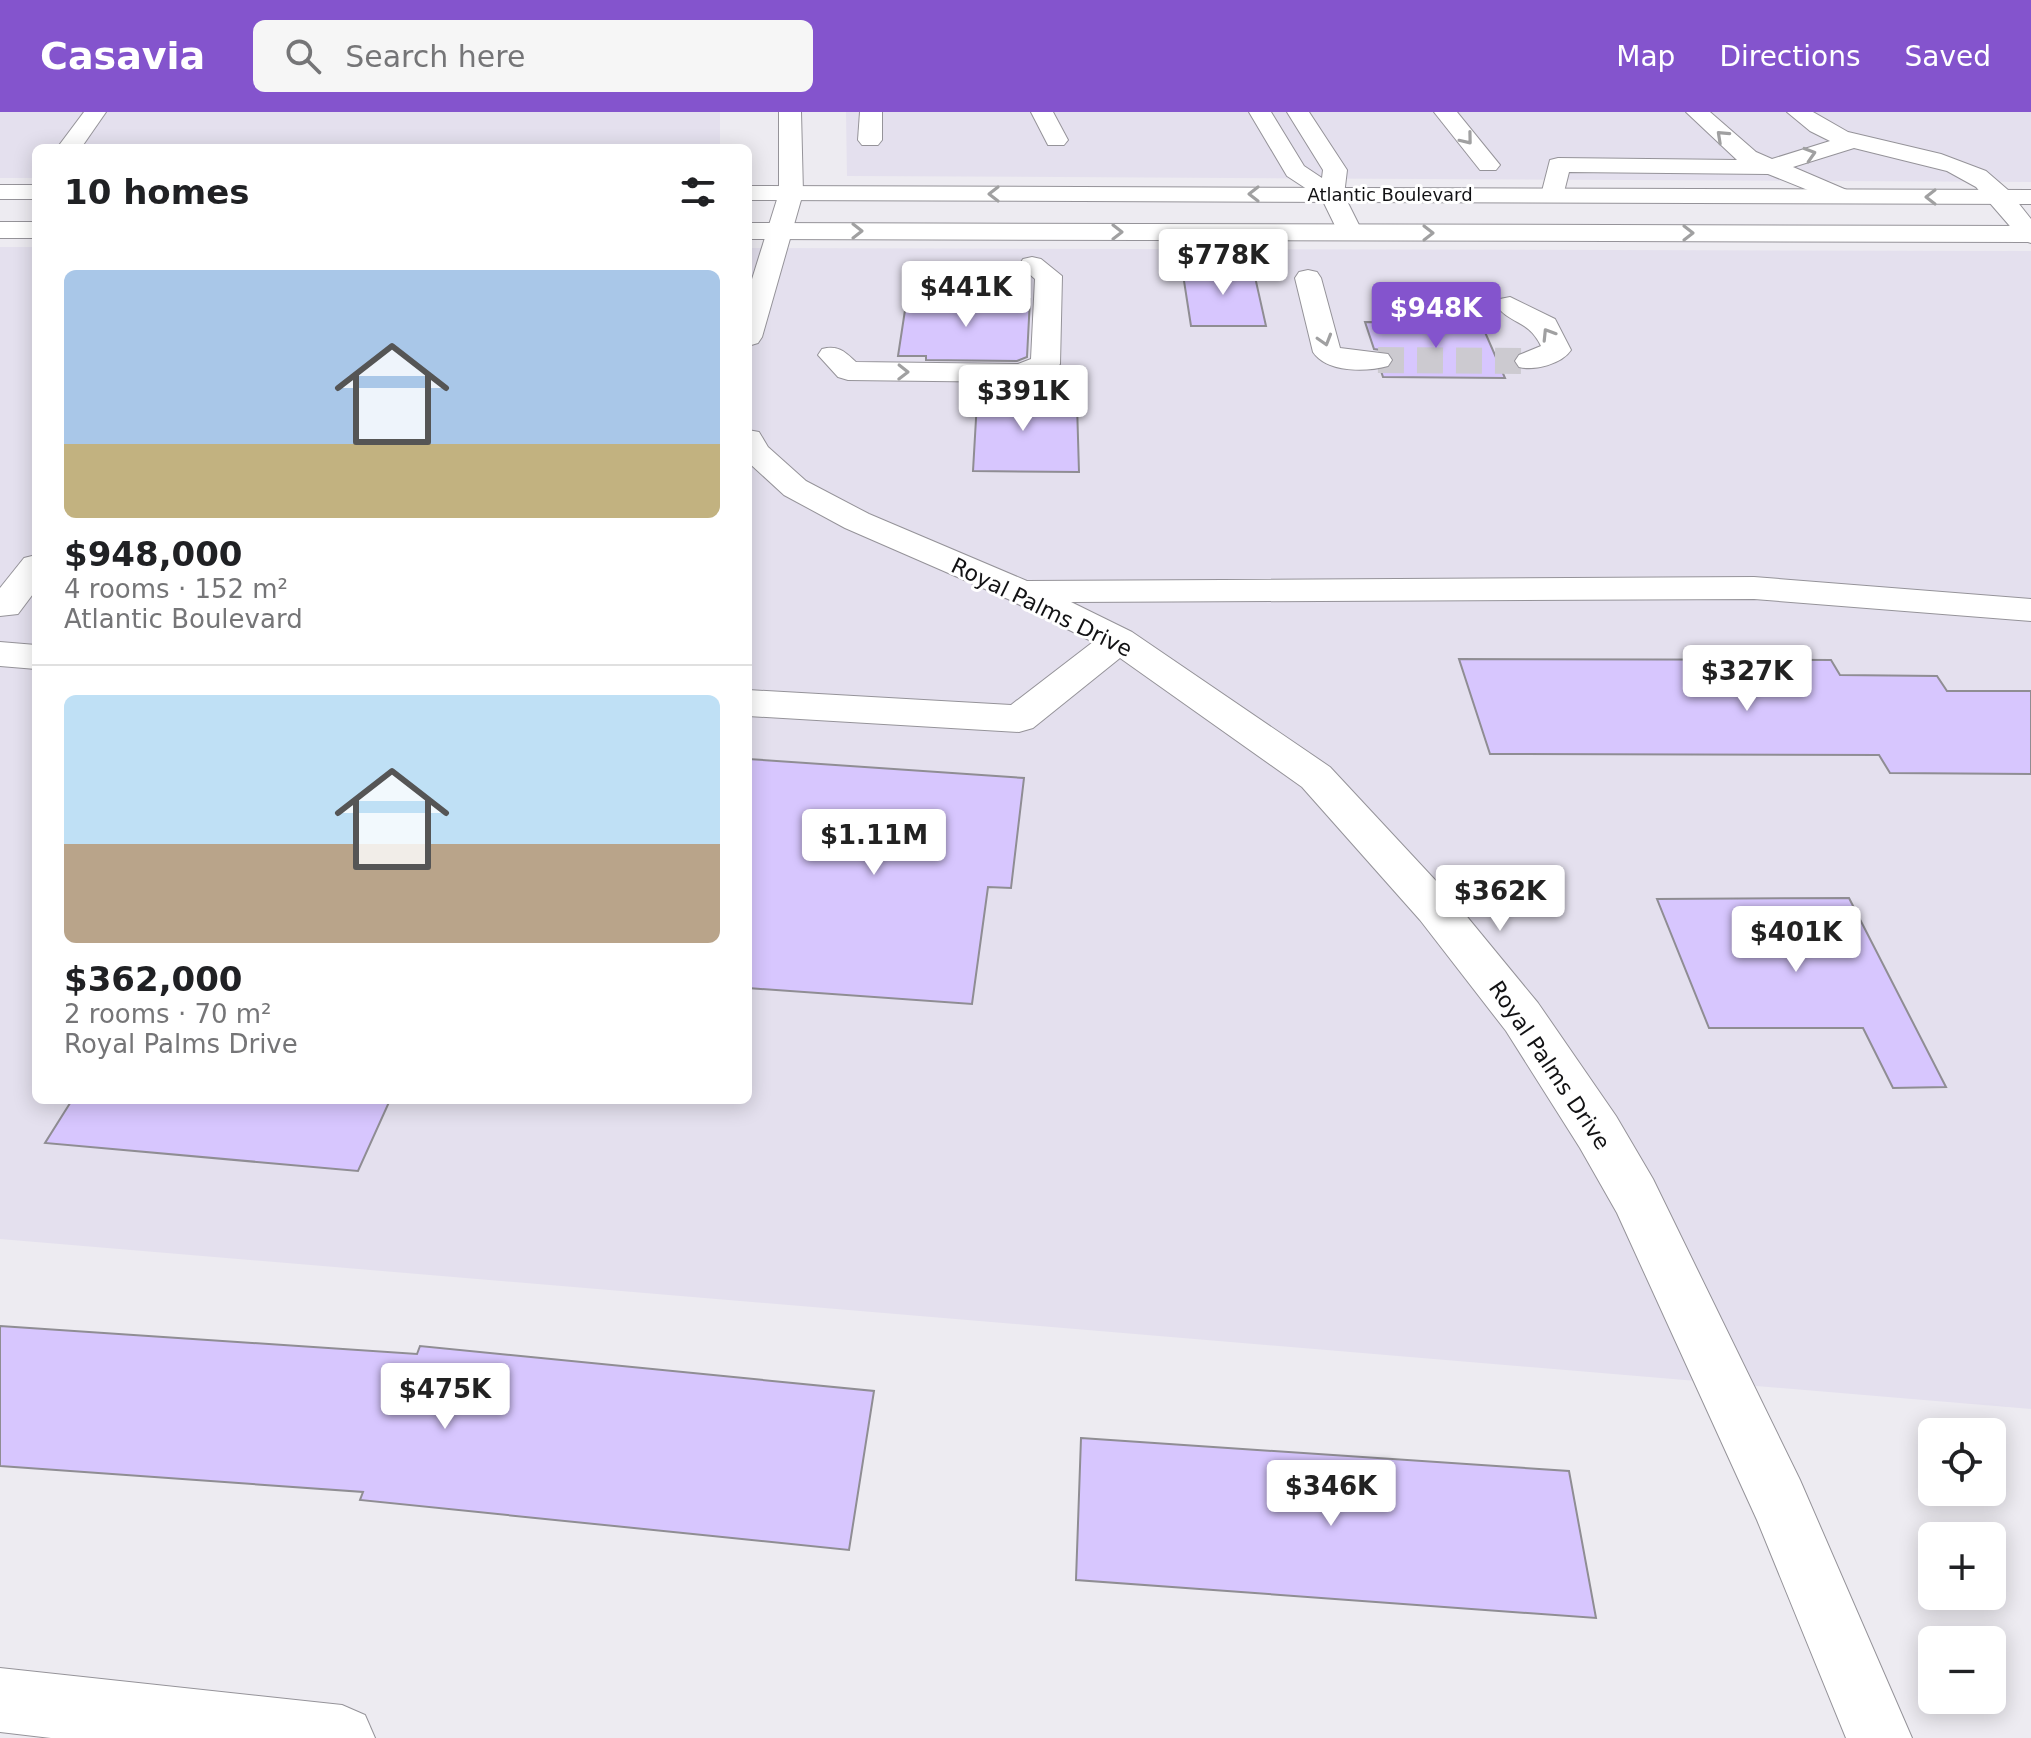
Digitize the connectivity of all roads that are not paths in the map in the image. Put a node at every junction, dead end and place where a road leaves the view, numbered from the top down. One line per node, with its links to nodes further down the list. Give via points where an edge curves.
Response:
1 (95, 112): 13 (main road)
2 (790, 112): 19 (main road)
3 (871, 112): 10 (main road)
4 (1042, 112): 11 (main road)
5 (1260, 112): 20 (main road, via 1295,171)
6 (1298, 112): 20 (main road, via 1335,170)
7 (1445, 112): 14 (main road, one-way to 14)
8 (1697, 112): 15 (main road, one-way to 8, via 1738,150)
9 (1798, 112): 12 (main road)
10 (870, 140)
11 (1056, 140)
12 (1850, 142): 15 (main road, one-way to 12); 23 (main road, via 1952,166 1979,177)
13 (72, 144)
14 (1488, 165)
15 (1770, 167): 21 (main road, via 1558,165); 22 (main road)
16 (32, 190): 17 (main road)
17 (0, 192)
18 (752, 193): 19 (main road, Atlantic Boulevard)
19 (791, 193): 20 (main road, Atlantic Boulevard, one-way to 19); 28 (main road)
20 (1332, 195): 21 (main road, Atlantic Boulevard); 29 (main road)
21 (1553, 195): 22 (main road, Atlantic Boulevard)
22 (1840, 196): 23 (main road, Atlantic Boulevard, one-way to 22)
23 (1998, 197): 24 (main road, Atlantic Boulevard); 30 (main road)
24 (2031, 197)
25 (0, 230): 26 (main road)
26 (32, 230)
27 (752, 231): 28 (main road, Atlantic Boulevard)
28 (779, 231): 29 (main road, Atlantic Boulevard, one-way to 29); 34 (main road)
29 (1350, 233): 30 (main road, Atlantic Boulevard, one-way to 30)
30 (2031, 235)
31 (1032, 265): 35 (main road, one-way to 31, via 848,371 1021,373 1045,364 1049,276)
32 (1308, 278): 36 (main road, one-way to 36, via 1327,352 1338,359)
33 (1510, 305): 37 (main road, one-way to 33, via 1557,350 1545,325)
34 (752, 323)
35 (832, 355)
36 (1378, 360)
37 (1529, 361)
38 (752, 446): 40 (main road, Royal Palms Drive, via 795,488 857,521)
39 (32, 571): 41 (main road)
40 (1020, 591): 42 (main road, via 1754,588); 43 (main road, Royal Palms Drive)
41 (2, 610)
42 (2031, 610)
43 (1119, 640): 46 (main road, via 1019,719); 49 (main road, Royal Palms Drive, via 1316,777 1435,908 1522,1017 1635,1196 1779,1501)
44 (0, 654): 45 (main road)
45 (32, 657)
46 (752, 703)
47 (0, 1700): 48 (main road)
48 (342, 1738)
49 (1879, 1738)

